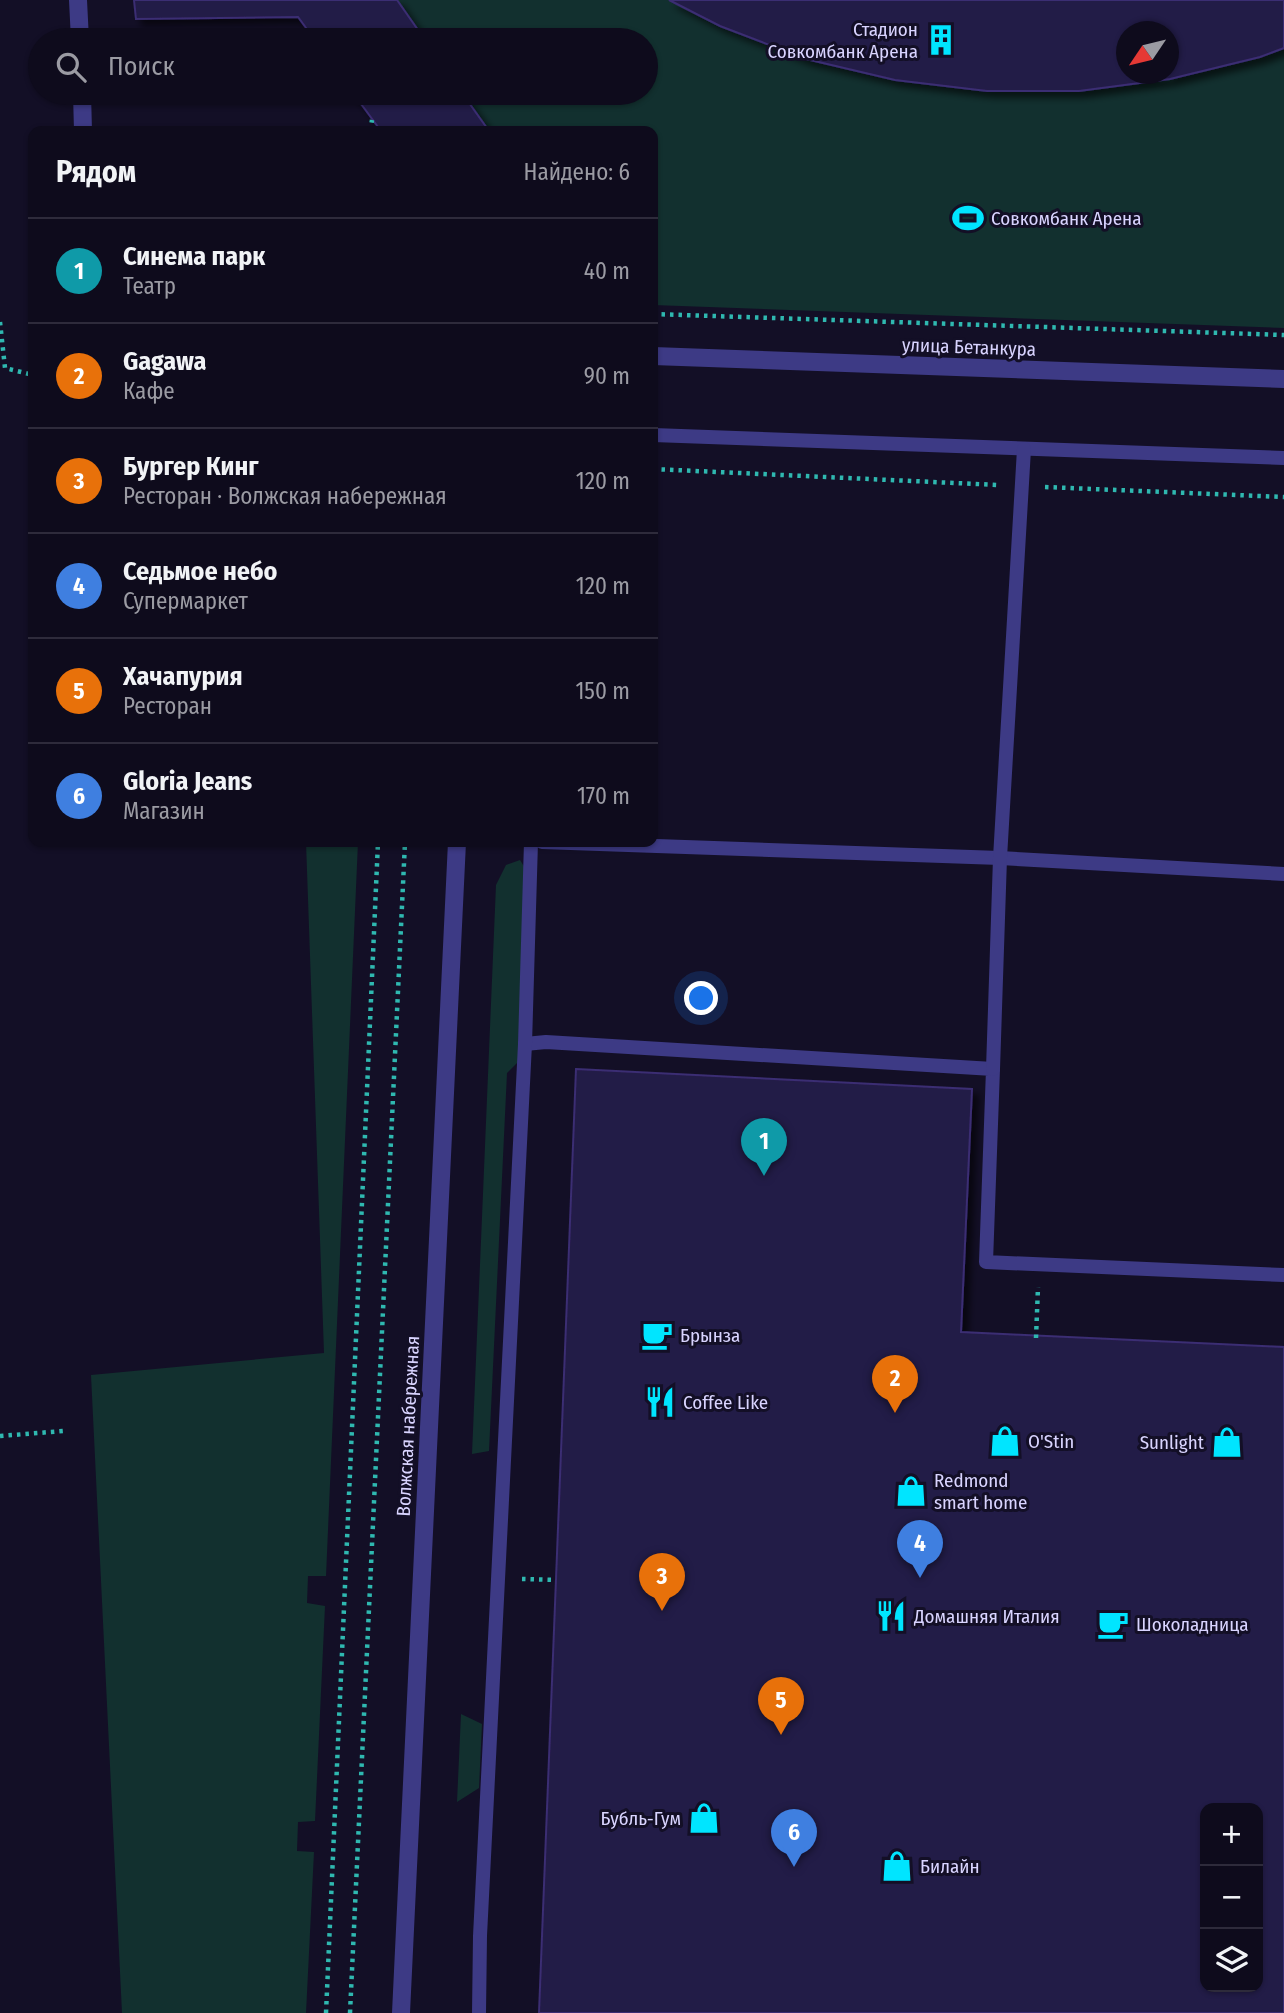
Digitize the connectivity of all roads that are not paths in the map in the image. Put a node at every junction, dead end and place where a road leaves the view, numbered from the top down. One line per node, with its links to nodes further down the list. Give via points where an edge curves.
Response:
1 (78, 0): 2 (street)
2 (79, 28)
3 (82, 105): 4 (street)
4 (83, 126)
5 (658, 356): 6 (street, улица Бетанкура)
6 (1284, 379)
7 (658, 435): 8 (lane)
8 (1024, 449): 9 (lane); 13 (lane)
9 (1284, 458)
10 (658, 846): 13 (lane)
11 (457, 847): 18 (street, Волжская набережная)
12 (531, 847): 15 (lane)
13 (1000, 858): 14 (lane); 16 (lane)
14 (1284, 874)
15 (525, 1044): 16 (lane); 19 (lane)
16 (993, 1069): 17 (lane, via 986,1262)
17 (1284, 1275)
18 (401, 2013)
19 (479, 2013)

